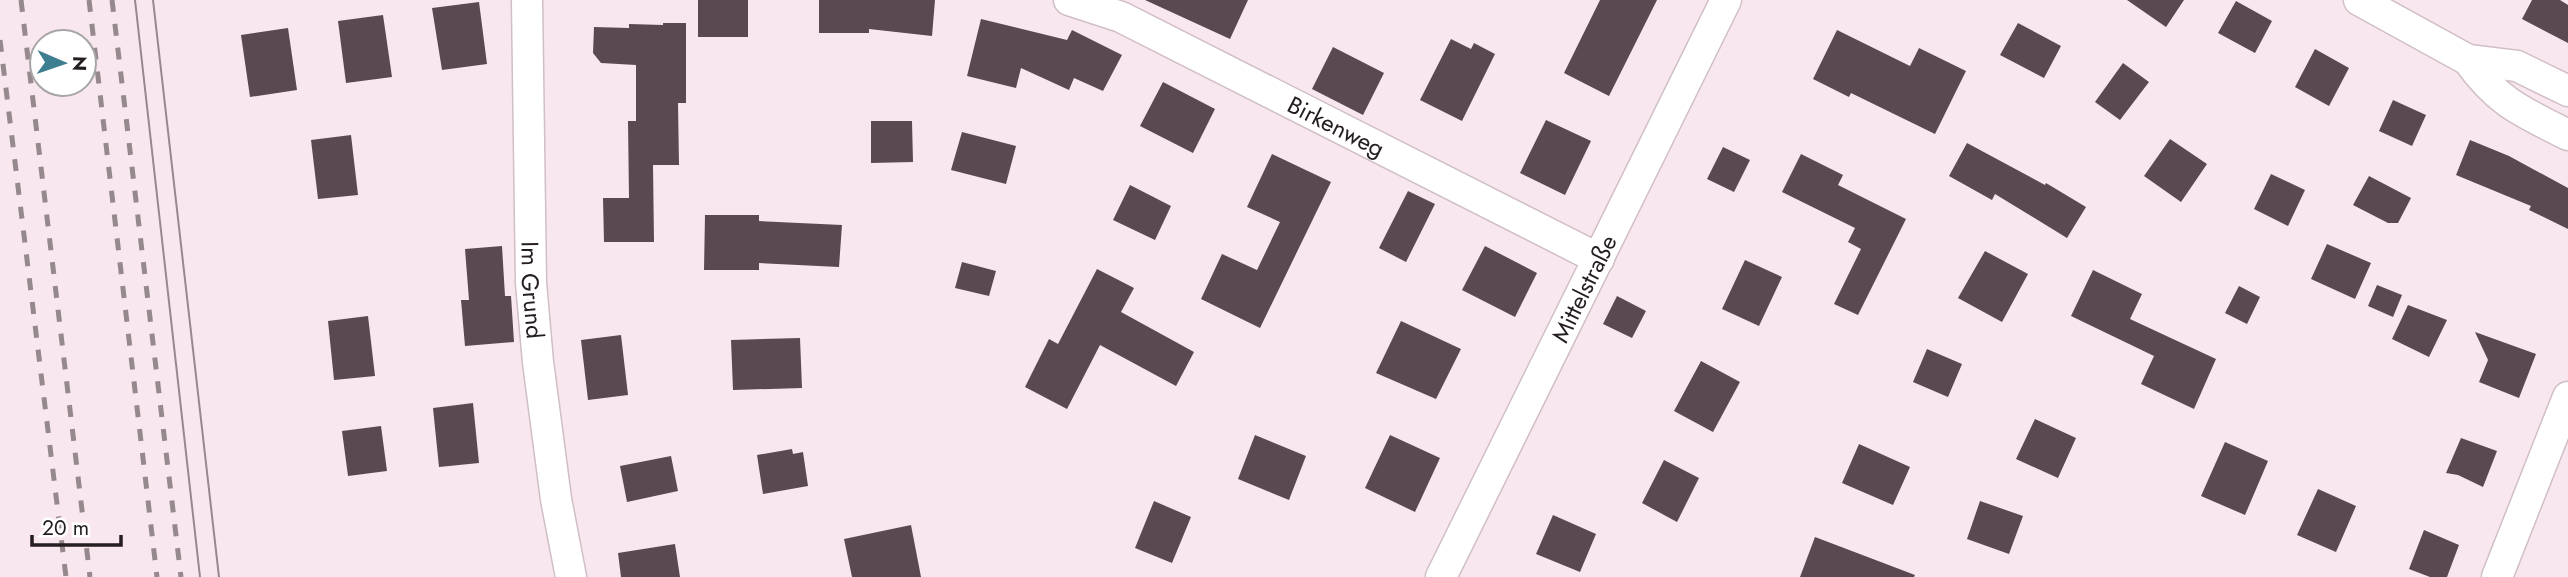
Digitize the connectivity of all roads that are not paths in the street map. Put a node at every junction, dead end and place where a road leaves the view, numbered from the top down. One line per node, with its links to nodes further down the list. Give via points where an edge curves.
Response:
1 (527, 0): 10 (street, Im Grund, via 531,283 556,499)
2 (1069, 0): 8 (street, Birkenweg, via 1121,18)
3 (1726, 0): 8 (street, Mittelstraße)
4 (2359, 0): 5 (street)
5 (2468, 60): 6 (street, via 2517,66); 7 (street, via 2507,103)
6 (2568, 91)
7 (2568, 135)
8 (1599, 258): 11 (street, Mittelstraße)
9 (2567, 402): 12 (street)
10 (571, 577)
11 (1441, 577)
12 (2497, 577)

